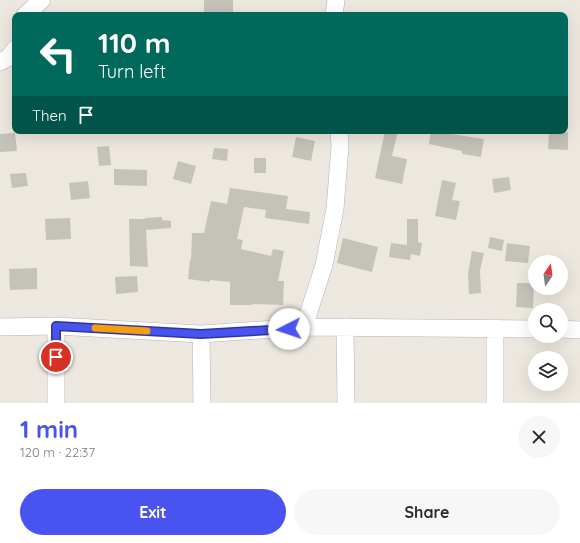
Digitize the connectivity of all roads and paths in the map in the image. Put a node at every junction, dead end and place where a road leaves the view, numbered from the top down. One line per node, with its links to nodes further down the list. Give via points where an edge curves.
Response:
1 (42, 0): 3 (street)
2 (336, 0): 4 (street)
3 (28, 12)
4 (334, 12)
5 (12, 53): 6 (street)
6 (0, 62)
7 (339, 134): 10 (street, via 335,209 324,265)
8 (56, 326): 9 (street); 16 (street); 17 (street)
9 (0, 327)
10 (304, 327): 11 (street); 16 (street)
11 (346, 327): 12 (street); 19 (street)
12 (495, 328): 13 (street); 20 (street)
13 (528, 329)
14 (568, 329): 15 (street)
15 (580, 330)
16 (201, 334): 18 (street)
17 (56, 403)
18 (202, 403)
19 (346, 403)
20 (495, 403)

